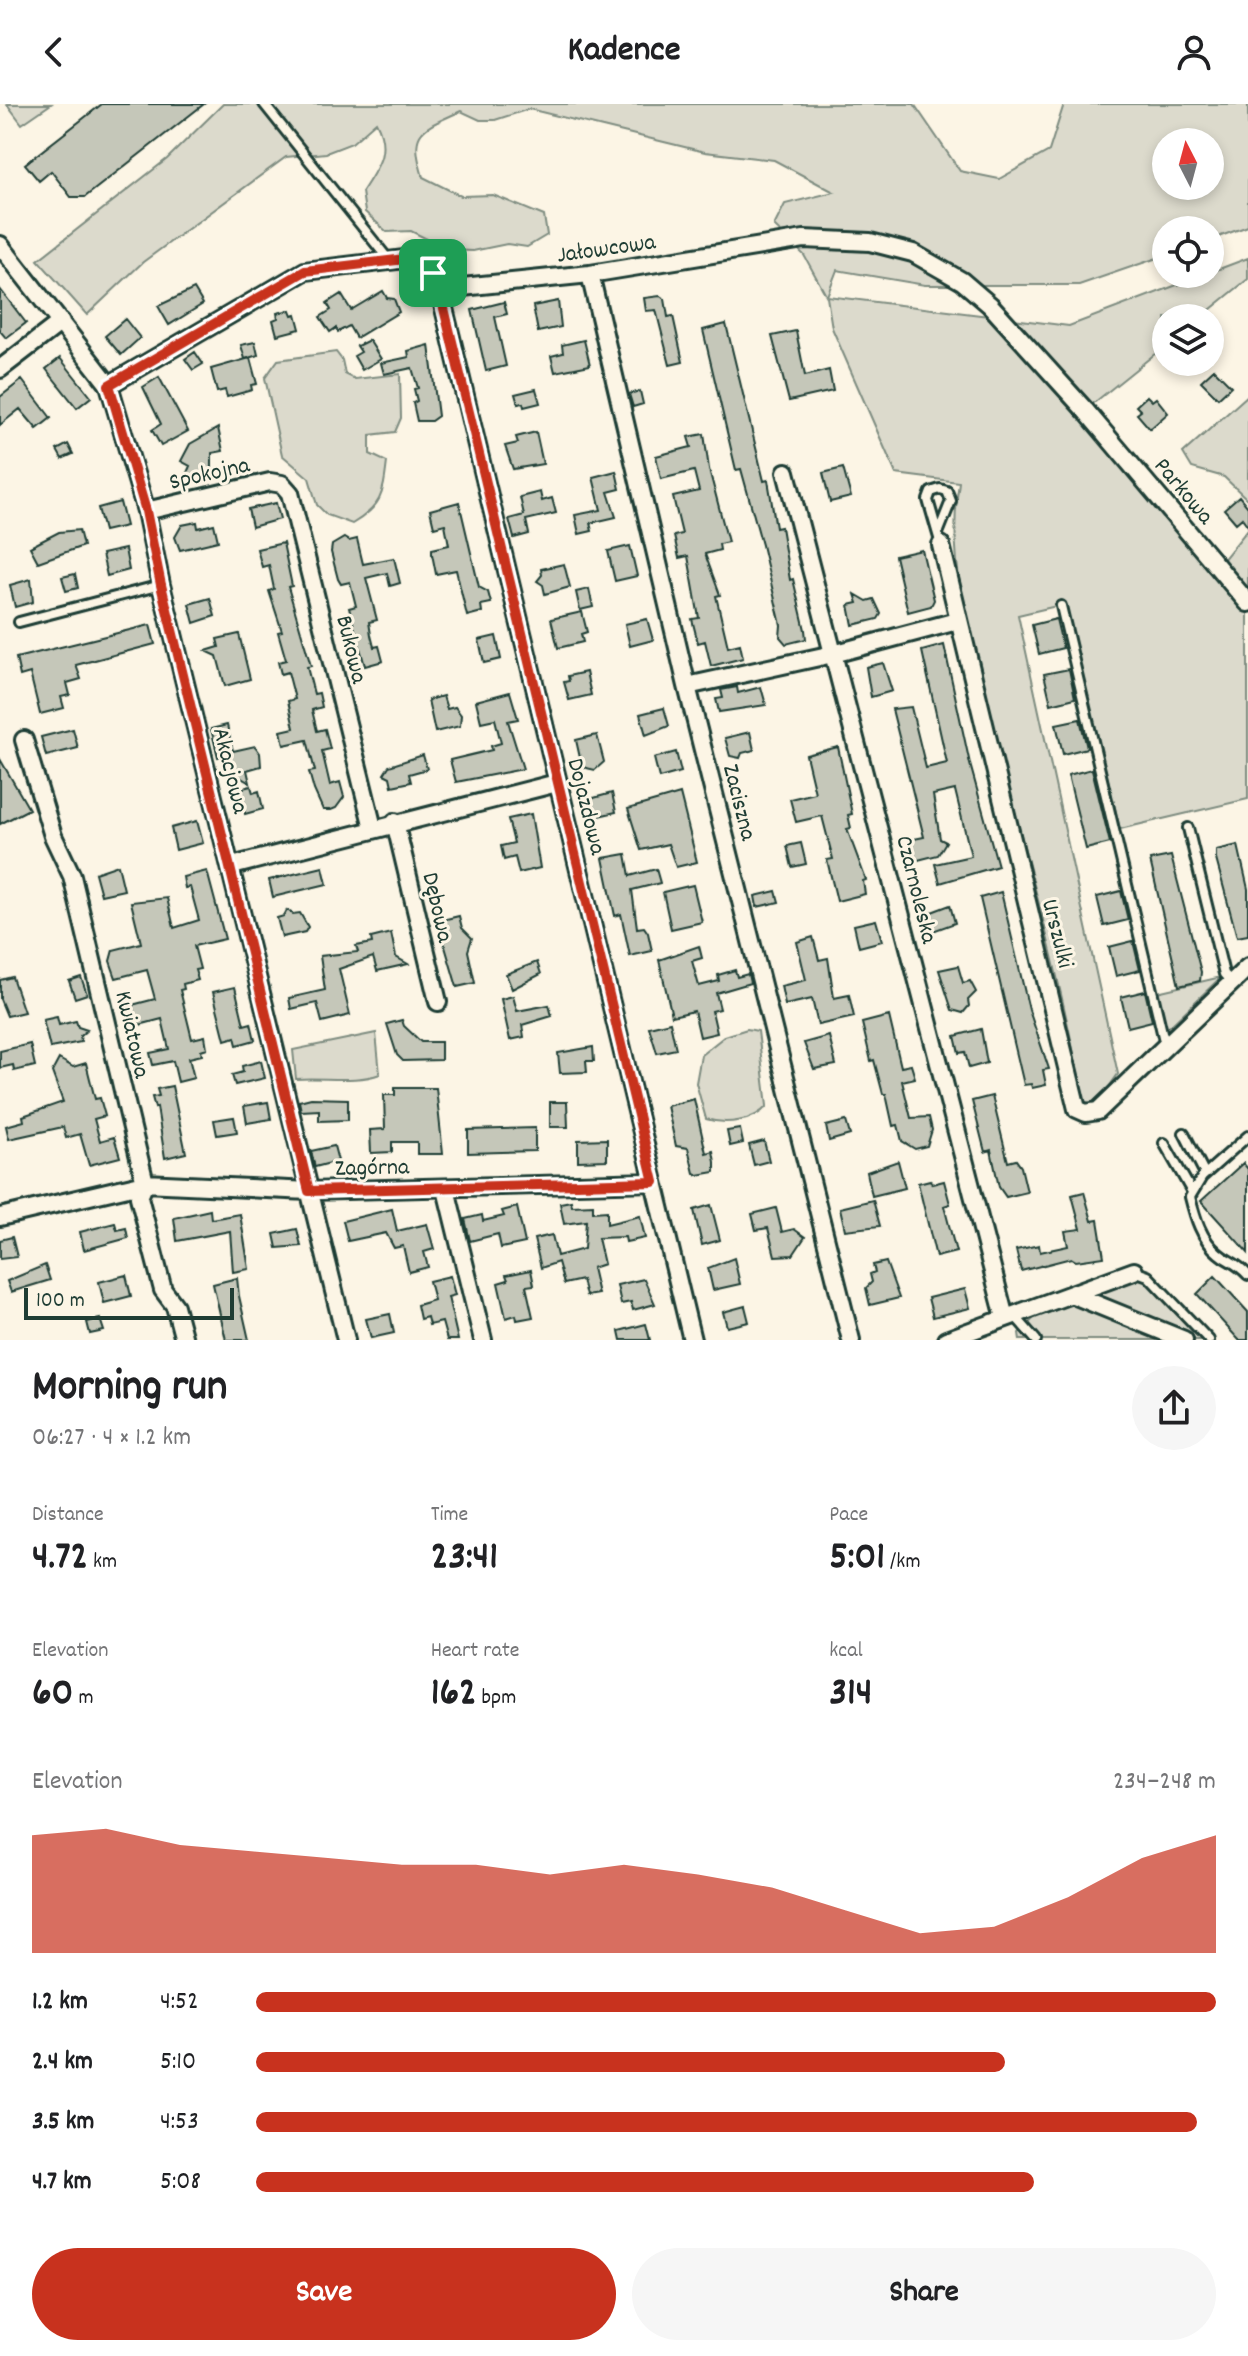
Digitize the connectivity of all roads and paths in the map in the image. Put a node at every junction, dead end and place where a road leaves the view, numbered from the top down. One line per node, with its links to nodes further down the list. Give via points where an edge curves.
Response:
1 (264, 104): 3 (lane)
2 (0, 245): 6 (street, Akacjowa)
3 (388, 259): 5 (street, via 415,260); 8 (street, via 305,271)
4 (590, 274): 5 (street, Jałowcowa, via 462,287); 9 (street, Jałowcowa, via 804,239 870,242 913,253 962,281 990,305); 20 (street, Zaciszna)
5 (443, 284): 22 (street, Dojazdowa, via 442,300)
6 (61, 322): 7 (street); 8 (street, Akacjowa)
7 (0, 369)
8 (109, 385): 12 (street, Akacjowa)
9 (1085, 410): 15 (street, Parkowa)
10 (786, 472): 19 (street, Czarnoleska)
11 (282, 484): 12 (street, Spokojna, via 270,482); 24 (street, Bukowa, via 290,493)
12 (146, 511): 14 (street, Akacjowa)
13 (940, 538): 13 (lane, via 951,501 940,489 928,500); 17 (street, Urszulki)
14 (161, 585): 18 (lane); 26 (street, Akacjowa)
15 (1248, 603)
16 (1061, 606): 30 (lane)
17 (957, 621): 19 (street); 30 (street, Urszulki, via 1077,1109 1098,1111)
18 (19, 622)
19 (833, 654): 20 (street); 44 (street, Czarnoleska)
20 (687, 686): 49 (street, Zaciszna)
21 (24, 740): 36 (street, Kwiatowa, via 53,836 72,876)
22 (557, 783): 23 (street); 35 (street, Dojazdowa)
23 (395, 822): 24 (street); 29 (street, Dębowa)
24 (373, 828): 26 (street)
25 (1188, 828): 28 (lane, via 1224,974)
26 (232, 866): 38 (street, Akacjowa)
27 (1248, 967): 28 (street, Urszulki)
28 (1231, 982): 30 (street, Urszulki)
29 (438, 1002)
30 (1165, 1046)
31 (1184, 1133): 34 (lane)
32 (1248, 1136): 34 (lane)
33 (1164, 1143): 39 (lane)
34 (1205, 1174): 39 (lane)
35 (654, 1182): 37 (street, Zagórna); 48 (street, Dojazdowa)
36 (145, 1183): 38 (street, Zagórna); 40 (street, Zagórna); 45 (street, Kwiatowa, via 139,1197 163,1290 175,1306)
37 (446, 1189): 38 (street, Zagórna); 47 (street)
38 (309, 1191): 46 (street, Akacjowa)
39 (1192, 1192): 42 (lane, via 1205,1238)
40 (0, 1217)
41 (1134, 1271): 43 (street); 53 (lane, via 1148,1276)
42 (1248, 1275)
43 (1071, 1294): 44 (street); 52 (street)
44 (1009, 1316): 50 (street); 51 (lane)
45 (184, 1340)
46 (346, 1340)
47 (483, 1340)
48 (692, 1340)
49 (851, 1340)
50 (946, 1340)
51 (1036, 1340)
52 (1184, 1340)
53 (1209, 1340)

